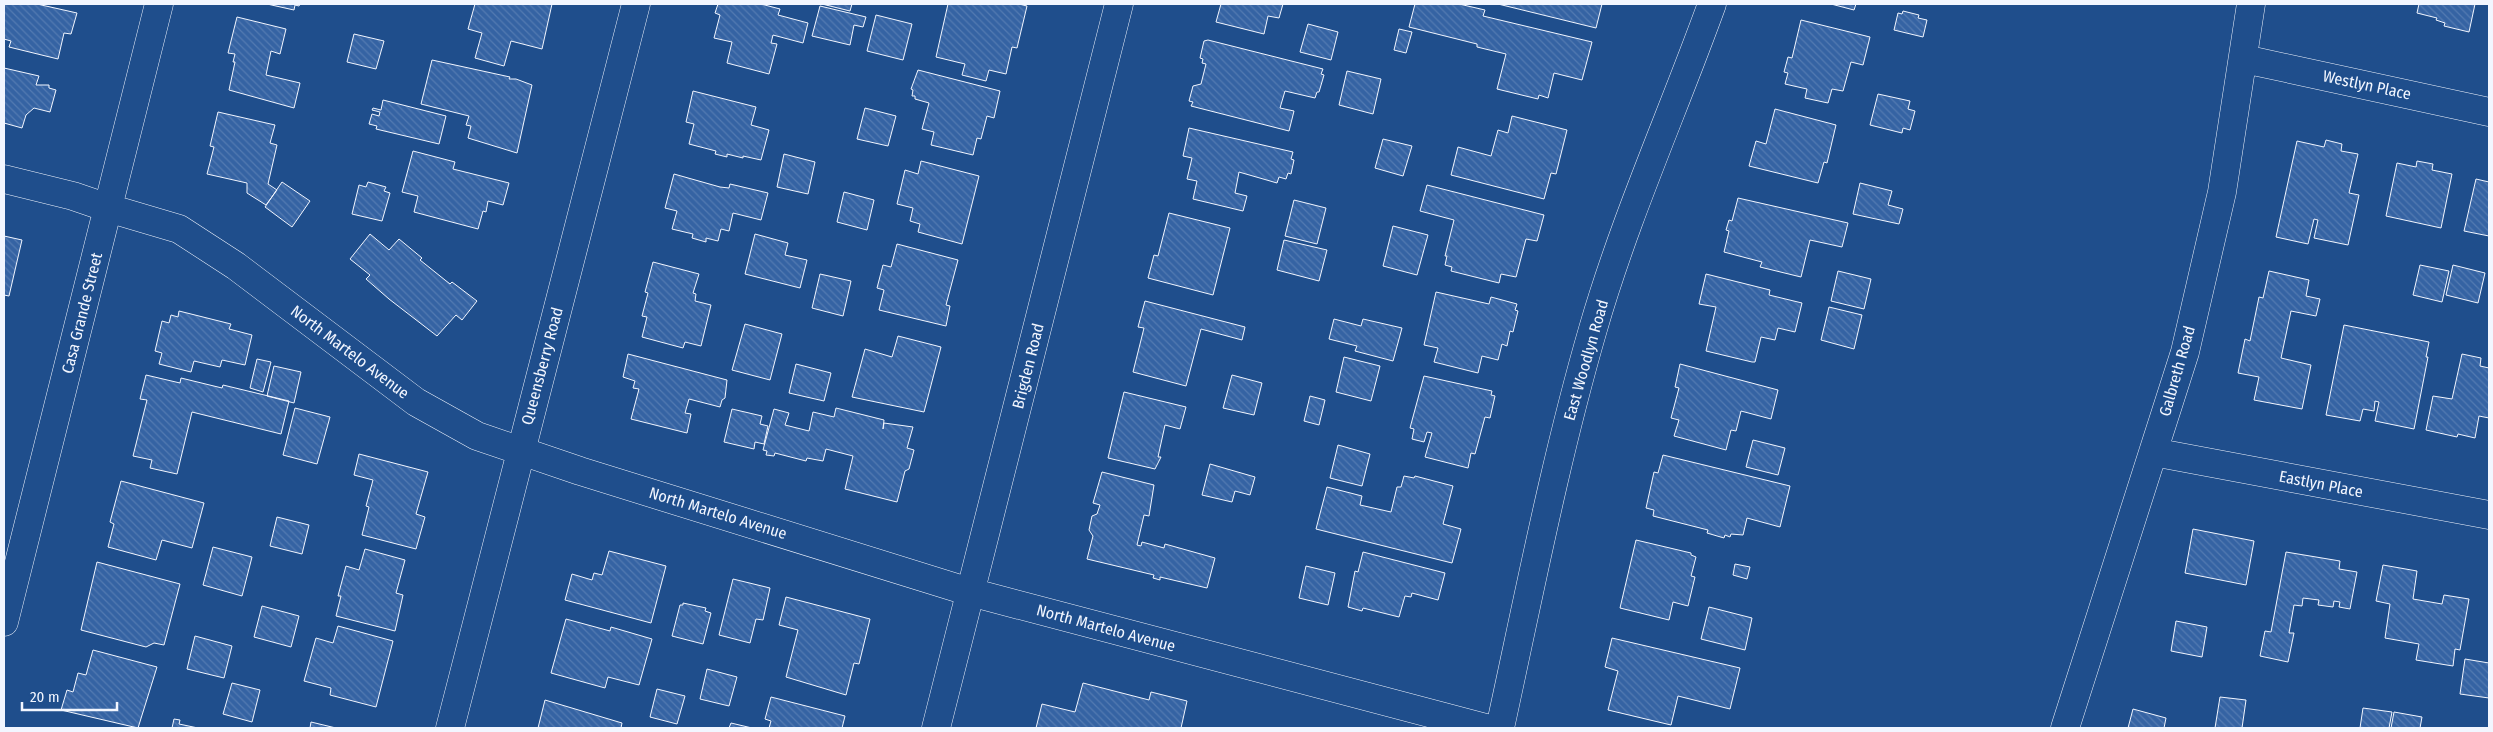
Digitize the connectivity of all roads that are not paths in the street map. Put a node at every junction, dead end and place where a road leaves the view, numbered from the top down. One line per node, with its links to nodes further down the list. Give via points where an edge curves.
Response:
1 (159, 4): 9 (street, Casa Grande Street)
2 (636, 4): 10 (street, Queensberry Road)
3 (1119, 4): 13 (street, Brigden Road)
4 (1712, 4): 18 (street, East Woodlyn Road, via 1594,326 1566,427)
5 (2251, 4): 6 (street, Galbreth Road)
6 (2244, 59): 7 (street, Westlyn Place); 11 (street, Galbreth Road, via 2222,192 2185,352)
7 (2489, 112)
8 (4, 179): 9 (street, North Martelo Avenue)
9 (108, 208): 10 (street, North Martelo Avenue, via 179,229 236,266 416,402 477,436); 14 (street, Casa Grande Street)
10 (520, 450): 13 (street, North Martelo Avenue); 15 (street, Queensberry Road)
11 (2153, 452): 12 (street, Eastlyn Place); 19 (street, Galbreth Road)
12 (2489, 516)
13 (970, 592): 16 (street, Brigden Road); 17 (street, North Martelo Avenue)
14 (4, 622)
15 (450, 728)
16 (936, 728)
17 (1486, 728)
18 (1500, 728)
19 (2065, 728)

